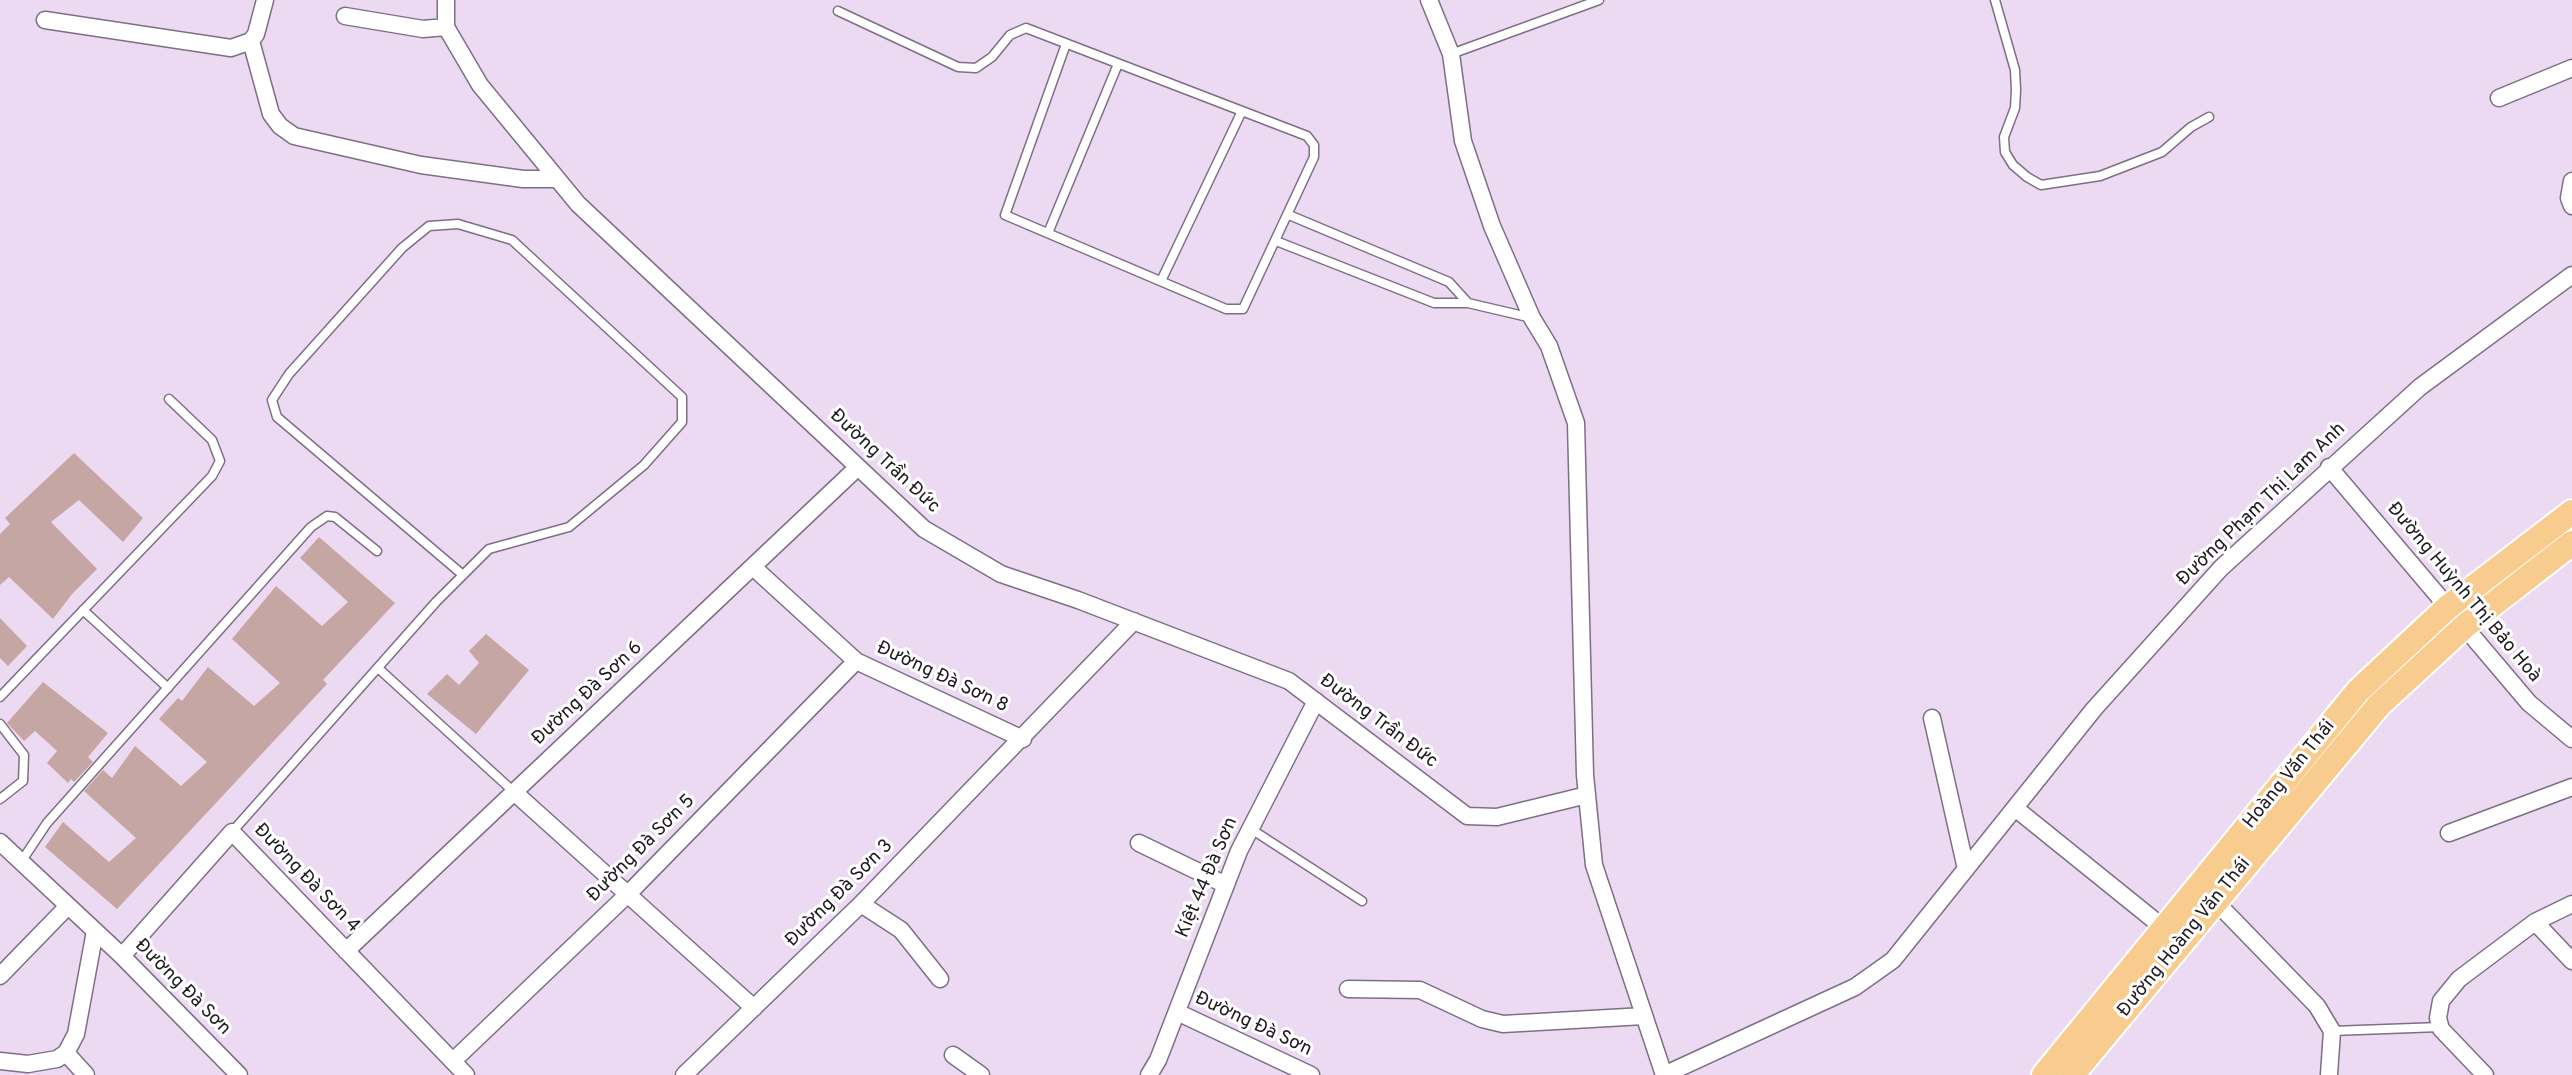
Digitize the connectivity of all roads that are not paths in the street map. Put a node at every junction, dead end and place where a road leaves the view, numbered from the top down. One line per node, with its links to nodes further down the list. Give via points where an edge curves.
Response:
1 (265, 0): 10 (street, via 260,26)
2 (446, 0): 9 (street)
3 (1429, 0): 12 (street)
4 (1599, 0): 12 (lane)
5 (1996, 0): 17 (lane, via 2017,90 2004,137 2005,152 2013,165 2041,185 2100,176 2162,152)
6 (838, 11): 11 (lane, via 958,67 976,68 1010,35 1027,28)
7 (345, 16): 9 (street, via 423,29)
8 (44, 20): 10 (street, via 231,48)
9 (446, 27): 18 (street, Đường Trần Đức, via 480,85)
10 (251, 41): 18 (street, via 271,114 295,136 421,165)
11 (1066, 44): 13 (lane); 22 (lane, via 1005,215)
12 (1451, 54): 27 (street, via 1463,141 1492,226)
13 (1118, 64): 16 (lane); 22 (lane)
14 (2572, 68): 15 (street)
15 (2499, 98)
16 (1242, 111): 21 (lane, via 1307,136 1314,145 1314,157); 25 (lane)
17 (2209, 117)
18 (557, 179): 29 (street, Đường Trần Đức, via 578,204)
19 (2572, 181): 20 (street, via 2568,198)
20 (2572, 206)
21 (1289, 215): 23 (lane); 26 (lane, via 1449,282)
22 (1048, 233): 25 (lane)
23 (1276, 241): 25 (lane, via 1243,309 1226,309); 26 (lane, via 1434,303)
24 (2572, 275): 30 (street, Đường Phạm Thị Lam Anh, via 2420,387)
25 (1161, 281)
26 (1468, 303): 27 (lane)
27 (1532, 318): 51 (street, via 1549,346 1576,423)
28 (169, 399): 37 (lane, via 212,440 220,461 212,476)
29 (858, 467): 34 (street, Đường Đà Sơn 6); 38 (street, Đường Trần Đức, via 924,529 1001,574)
30 (2329, 467): 36 (street, Đường Huỳnh Thị Bảo Hoà); 53 (street, Đường Phạm Thị Lam Anh, via 2221,568 2094,709)
31 (2572, 512): 36 (main road, Hoàng Văn Thái)
32 (2572, 543): 39 (main road, Đường Hoàng Văn Thái)
33 (377, 551): 42 (lane, via 335,517 320,519)
34 (753, 567): 40 (street, Đường Đà Sơn 8); 50 (street, Đường Đà Sơn 6)
35 (463, 575): 35 (lane, via 277,417 272,400 289,374 402,248 429,226 457,224 512,240 682,397 682,422 644,465 569,527 489,549); 41 (lane)
36 (2448, 607): 39 (street, Đường Huỳnh Thị Bảo Hoà); 69 (main road, Hoàng Văn Thái, via 2358,691)
37 (83, 610): 42 (lane); 43 (lane)
38 (1134, 621): 44 (street, Đường Trần Đức, via 1289,681); 47 (street, Đường Đà Sơn 3)
39 (2465, 626): 48 (street, Đường Huỳnh Thị Bảo Hoà, via 2529,703); 64 (main road, Đường Hoàng Văn Thái, via 2379,705)
40 (856, 662): 47 (street, Đường Đà Sơn 8); 62 (street, Đường Đà Sơn 5)
41 (378, 668): 50 (lane); 55 (lane)
42 (168, 688): 59 (lane, via 47,823)
43 (0, 697)
44 (1316, 701): 51 (street, Đường Trần Đức, via 1467,816 1497,817); 54 (street, Kiệt 44 Đà Sơn)
45 (1932, 718): 60 (street)
46 (0, 724): 52 (lane, via 24,755 23,781)
47 (1023, 739): 65 (street, Đường Đà Sơn 3)
48 (2572, 739)
49 (2572, 787): 56 (street)
50 (514, 792): 62 (street); 71 (street, Đường Đà Sơn 6)
51 (1587, 795): 79 (street, via 1594,865)
52 (0, 799)
53 (2015, 808): 60 (street, Đường Phạm Thị Lam Anh); 69 (street)
54 (1251, 828): 61 (street, Kiệt 44 Đà Sơn); 63 (lane)
55 (232, 832): 71 (street, Đường Đà Sơn 4); 72 (street, Đường Đà Sơn 4)
56 (2449, 832)
57 (0, 842): 59 (street, Đường Đà Sơn)
58 (1139, 843): 61 (street)
59 (21, 862): 67 (street, Đường Đà Sơn)
60 (1966, 869): 93 (street, Đường Phạm Thị Lam Anh, via 1893,960 1856,987)
61 (1226, 885): 78 (street, Kiệt 44 Đà Sơn)
62 (628, 894): 77 (street); 85 (street, Đường Đà Sơn 5)
63 (1362, 901)
64 (2215, 901): 81 (street, via 2317,1006); 95 (main road, Đường Hoàng Văn Thái)
65 (861, 904): 75 (street, via 901,930); 77 (street, Đường Đà Sơn 3)
66 (2572, 904): 68 (street)
67 (68, 906): 70 (street, Đường Đà Sơn); 74 (street)
68 (2535, 922): 73 (street); 80 (street, via 2459,979 2441,1001)
69 (2165, 929): 94 (main road, Hoàng Văn Thái)
70 (95, 931): 72 (street, Đường Đà Sơn); 82 (street, via 76,1034)
71 (346, 951): 85 (street, Đường Đà Sơn 4)
72 (122, 956): 87 (street, Đường Đà Sơn)
73 (2572, 961)
74 (0, 976)
75 (940, 979)
76 (1349, 989): 79 (street, via 1420,990 1482,1020 1503,1024)
77 (754, 1008): 89 (street, Đường Đà Sơn 3)
78 (1177, 1012): 91 (street, Kiệt 44 Đà Sơn); 92 (street, Đường Đà Sơn)
79 (1644, 1016): 93 (street)
80 (2440, 1027): 81 (lane); 97 (street)
81 (2332, 1031): 96 (street)
82 (66, 1053): 84 (street, via 28,1064); 86 (street)
83 (953, 1055): 90 (street)
84 (0, 1061)
85 (453, 1061): 88 (street, Đường Đà Sơn 4)
86 (86, 1075)
87 (239, 1075)
88 (466, 1075)
89 (684, 1075)
90 (981, 1075)
91 (1149, 1075)
92 (1311, 1075)
93 (1664, 1075)
94 (2044, 1075)
95 (2073, 1075)
96 (2329, 1075)
97 (2485, 1075)

